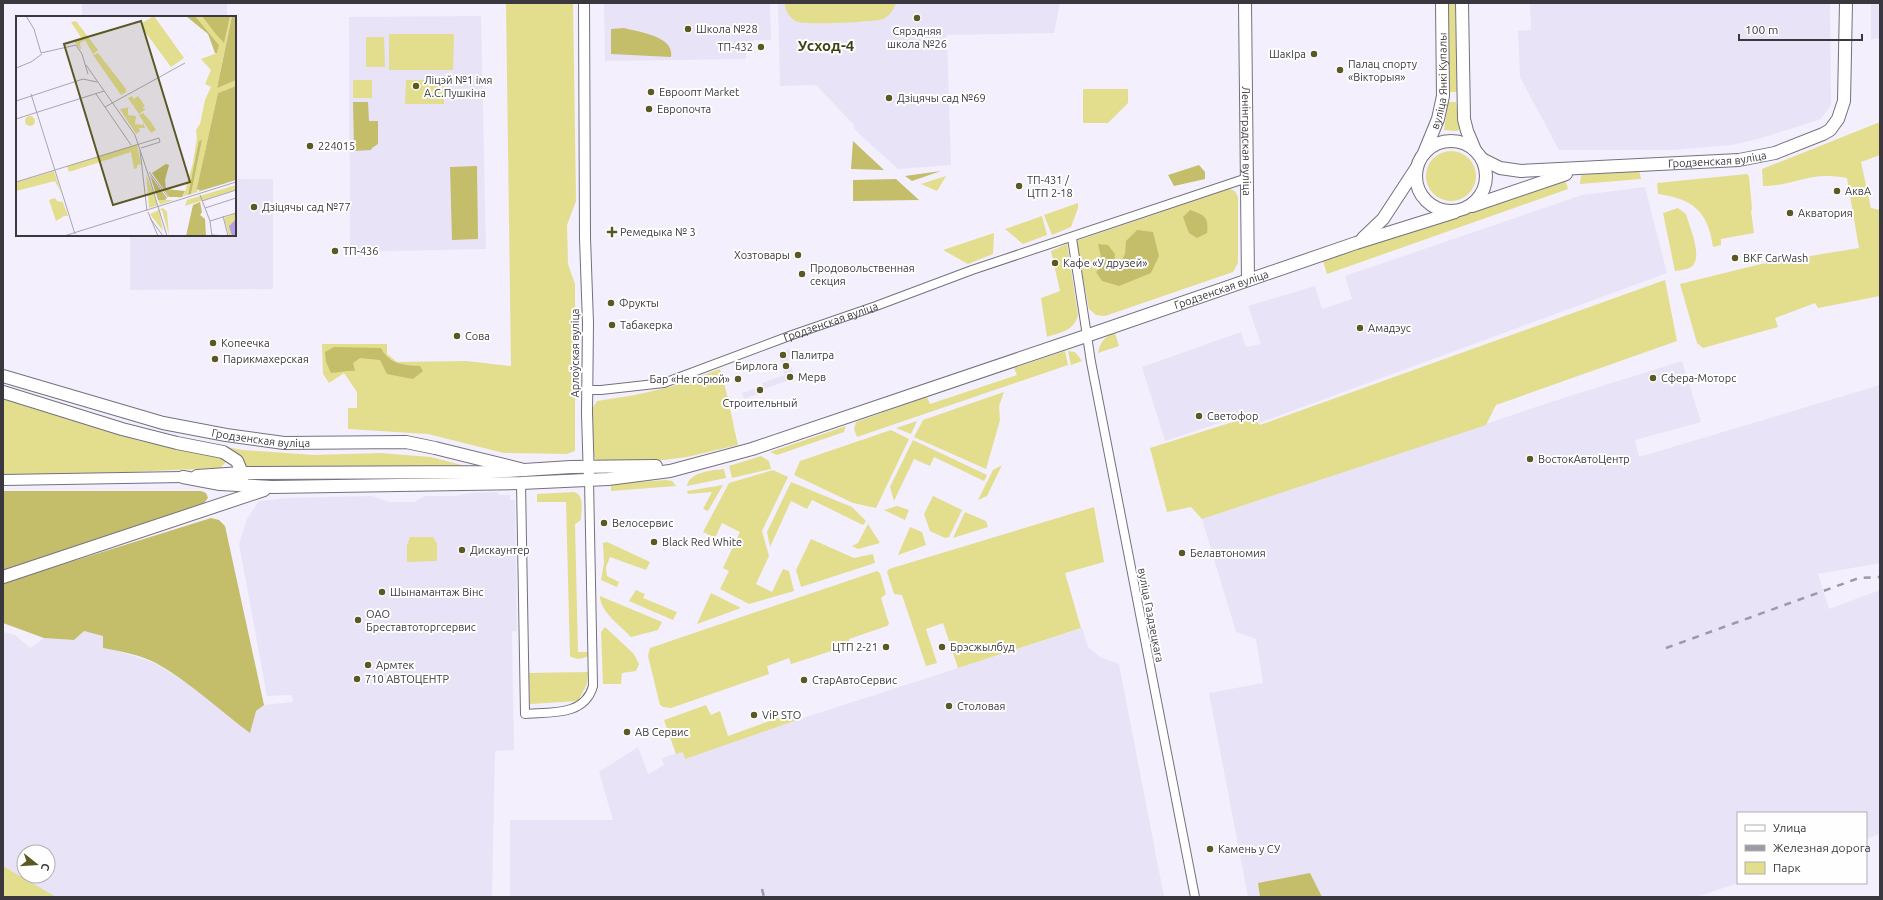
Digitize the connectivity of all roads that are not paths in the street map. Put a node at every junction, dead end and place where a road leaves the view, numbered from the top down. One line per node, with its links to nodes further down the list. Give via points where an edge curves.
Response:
1 (584, 3): 16 (street, Арлоўская вуліца)
2 (1245, 3): 9 (main road, Ленінградская вуліца)
3 (1442, 3): 7 (main road, вуліца Янкі Купалы, via 1443,96 1438,119)
4 (1462, 3): 6 (main road, вуліца Янкі Купалы, via 1464,119)
5 (1846, 3): 8 (main road, Гродзенская вуліца, via 1844,101 1838,120 1830,130 1816,138 1754,158 1712,163)
6 (1479, 154): 7 (main road, via 1465,144 1453,141 1431,148); 8 (main road, Гродзенская вуліца, via 1500,168 1521,171); 10 (main road, via 1486,170 1483,193 1476,202)
7 (1420, 161): 10 (main road, via 1416,176 1417,186 1424,199 1445,211); 12 (main road, Гродзенская вуліца, via 1384,219)
8 (1587, 168): 10 (main road, Гродзенская вуліца)
9 (1247, 178): 11 (street, Гродзенская вуліца); 13 (main road, Ленінградская вуліца)
10 (1461, 210): 12 (main road, Гродзенская вуліца)
11 (1072, 238): 14 (street); 16 (street, Гродзенская вуліца, via 972,270 664,383)
12 (1356, 243): 13 (main road, Гродзенская вуліца)
13 (1248, 280): 14 (main road, Гродзенская вуліца)
14 (1086, 336): 18 (main road, Гродзенская вуліца, via 752,449); 28 (street, вуліца Газдзецкага)
15 (3, 376): 20 (main road, Гродзенская вуліца, via 163,423 226,435 284,443 406,442)
16 (587, 390): 19 (street, Арлоўская вуліца)
17 (3, 392): 22 (main road, Гродзенская вуліца, via 122,429 223,452 237,461)
18 (699, 463): 19 (main road, Гродзенская вуліца, via 637,467); 24 (main road, Гродзенская вуліца, via 670,472)
19 (588, 466): 20 (main road, Гродзенская вуліца); 24 (street, Арлоўская вуліца)
20 (524, 470): 22 (main road, Гродзенская вуліца)
21 (183, 477): 22 (main road, Гродзенская вуліца); 23 (street, Гродзенская вуліца)
22 (242, 479): 26 (main road, Гродзенская вуліца)
23 (3, 480)
24 (589, 480): 25 (main road, Гродзенская вуліца); 25 (street, Арлоўская вуліца, via 594,680 591,692 586,701 572,710 525,714)
25 (521, 483): 26 (main road, Гродзенская вуліца)
26 (272, 487): 27 (main road)
27 (3, 577)
28 (1194, 897)

